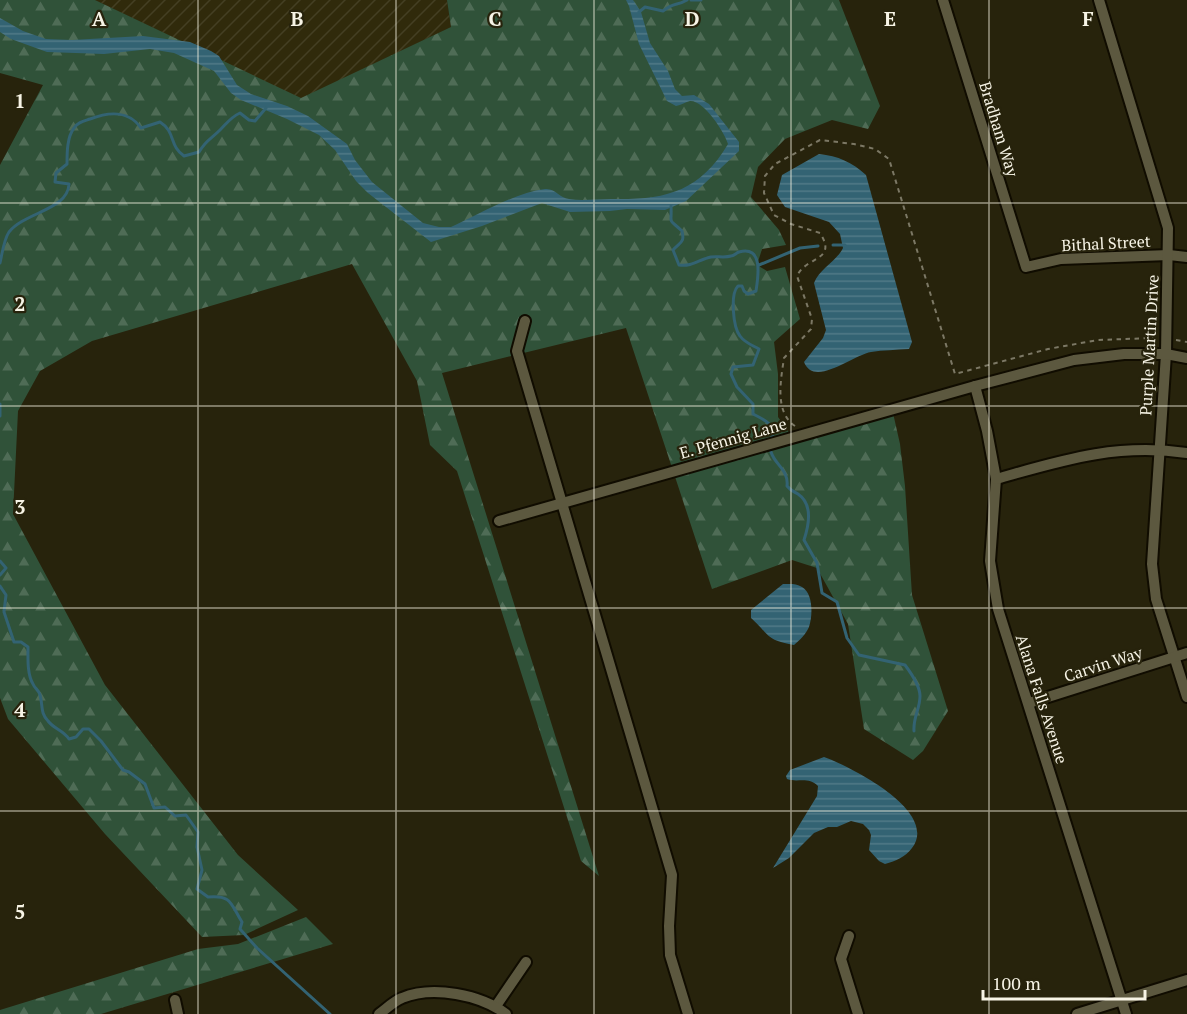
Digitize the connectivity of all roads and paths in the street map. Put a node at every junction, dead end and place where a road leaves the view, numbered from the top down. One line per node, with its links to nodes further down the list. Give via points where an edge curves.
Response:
1 (944, 0): 5 (street, Bradham Way)
2 (1099, 0): 3 (street, Purple Martin Drive, via 1168,228)
3 (1169, 255): 4 (street, Bithal Street); 5 (street, Bithal Street, via 1061,259); 10 (street, Purple Martin Drive)
4 (1187, 258)
5 (1026, 267)
6 (525, 321): 17 (street, via 517,351)
7 (1156, 332): 13 (path, via 1152,338 1098,340 1048,349 955,374 889,159 875,149 820,140 775,164 765,176 764,193 774,214 819,233 826,249 801,268 797,276 812,319 811,329 784,358 782,402 785,416)
8 (1174, 334): 9 (path, via 1177,341)
9 (1187, 342)
10 (1166, 354): 11 (street, E. Pfennig Lane); 12 (street, E. Pfennig Lane, via 1074,360); 14 (street, Purple Martin Drive)
11 (1187, 358)
12 (975, 386): 16 (street, Alana Falls Avenue); 17 (street, E. Pfennig Lane)
13 (796, 426)
14 (1159, 450): 15 (street); 16 (street, via 1073,457); 20 (street, Purple Martin Drive, via 1153,583)
15 (1187, 453)
16 (996, 479): 22 (street, Alana Falls Avenue, via 990,561 998,609)
17 (563, 502): 18 (street, E. Pfennig Lane); 32 (street, via 672,875 670,955)
18 (499, 521)
19 (1187, 653): 20 (street, Carvin Way)
20 (1175, 657): 21 (street, Purple Martin Drive); 22 (street, Carvin Way)
21 (1187, 697)
22 (1029, 703): 27 (street, Alana Falls Avenue)
23 (849, 936): 33 (street, via 841,959)
24 (526, 962): 28 (street)
25 (1187, 980): 27 (street)
26 (175, 1000): 29 (street)
27 (1122, 1000): 34 (street); 35 (street, Alana Falls Avenue)
28 (496, 1006): 30 (street, via 469,995 431,992 402,998); 31 (street)
29 (178, 1014)
30 (379, 1014)
31 (506, 1014)
32 (688, 1014)
33 (858, 1014)
34 (1077, 1014)
35 (1126, 1014)

